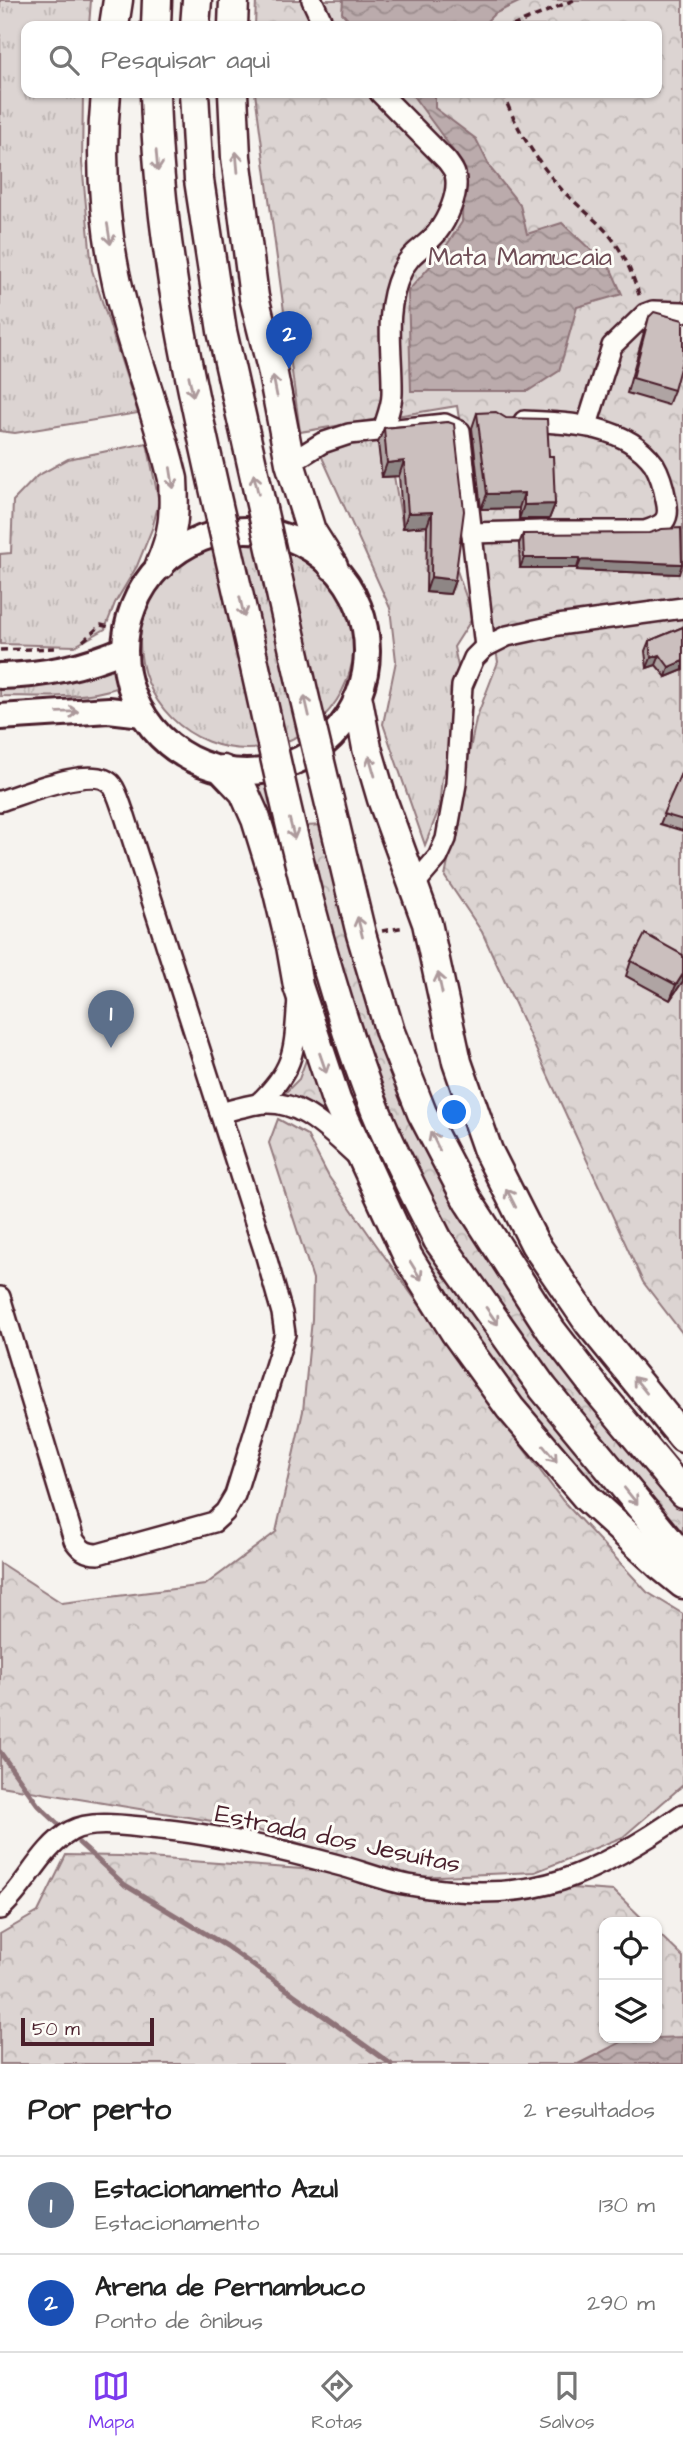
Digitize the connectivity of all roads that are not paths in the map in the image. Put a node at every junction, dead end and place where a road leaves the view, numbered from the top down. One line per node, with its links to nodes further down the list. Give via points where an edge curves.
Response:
1 (118, 0): 4 (highway)
2 (234, 0): 5 (highway)
3 (312, 0): 6 (street)
4 (115, 21)
5 (233, 21)
6 (322, 21)
7 (106, 98): 20 (highway, one-way to 20, via 105,207 115,274 173,479 172,536)
8 (155, 98): 40 (highway, one-way to 40, bridge, via 165,240 179,327 291,827 339,1007 367,1086 439,1240 543,1388)
9 (194, 98): 39 (highway, one-way to 9, bridge, via 551,1330 468,1201 439,1149 390,1032 361,934 222,331 199,180)
10 (233, 98): 15 (highway, one-way to 10, via 254,297)
11 (385, 98): 16 (street, via 447,161 455,173 455,190 447,218 407,259 396,285 390,307 392,396)
12 (683, 312): 14 (street, via 645,314 612,345)
13 (501, 421): 14 (street)
14 (587, 425): 19 (street, via 621,438 654,465 668,509 661,525 645,531)
15 (284, 430): 17 (street); 18 (highway)
16 (383, 430): 17 (street); 19 (street, via 445,424 460,432)
17 (322, 443): 18 (street)
18 (290, 463): 21 (highway, via 311,531)
19 (471, 533): 24 (street)
20 (160, 565): 21 (main road, via 204,534 265,531 314,548); 23 (main road, via 134,603)
21 (333, 566): 26 (main road, via 354,595 366,629 368,666)
22 (683, 608): 24 (street, via 558,625 508,636)
23 (126, 640): 25 (main road, via 74,668); 28 (main road, via 127,671)
24 (485, 647): 31 (street, via 474,658 462,686 456,784 446,839 438,857)
25 (0, 676)
26 (358, 700): 29 (main road, via 336,734 303,759 264,772); 31 (highway, one-way to 26, via 382,799)
27 (0, 717): 28 (main road, one-way to 28, via 109,710)
28 (142, 724): 29 (main road)
29 (214, 773): 32 (highway, via 244,792 256,819 276,884)
30 (0, 801): 34 (street, via 75,778 94,776 112,785)
31 (413, 886): 38 (highway, one-way to 31, via 589,1323 535,1244 488,1151 457,1062 427,923)
32 (298, 986): 33 (street, via 296,1035 288,1067); 35 (highway, one-way to 35)
33 (258, 1104): 34 (street); 35 (street, via 285,1105 305,1113)
34 (220, 1113): 37 (street, via 269,1264 285,1334 235,1495 225,1512 215,1522 98,1554 80,1550)
35 (362, 1161): 41 (highway, one-way to 41, via 408,1257 510,1408 587,1498)
36 (0, 1297): 37 (street)
37 (6, 1337)
38 (683, 1438)
39 (683, 1493)
40 (683, 1558)
41 (683, 1584)
42 (683, 1814): 43 (street, Estrada dos Jesuítas, via 606,1863 559,1881 467,1892 408,1885 336,1864 170,1829 108,1824 74,1829 58,1840)
43 (0, 1909)

